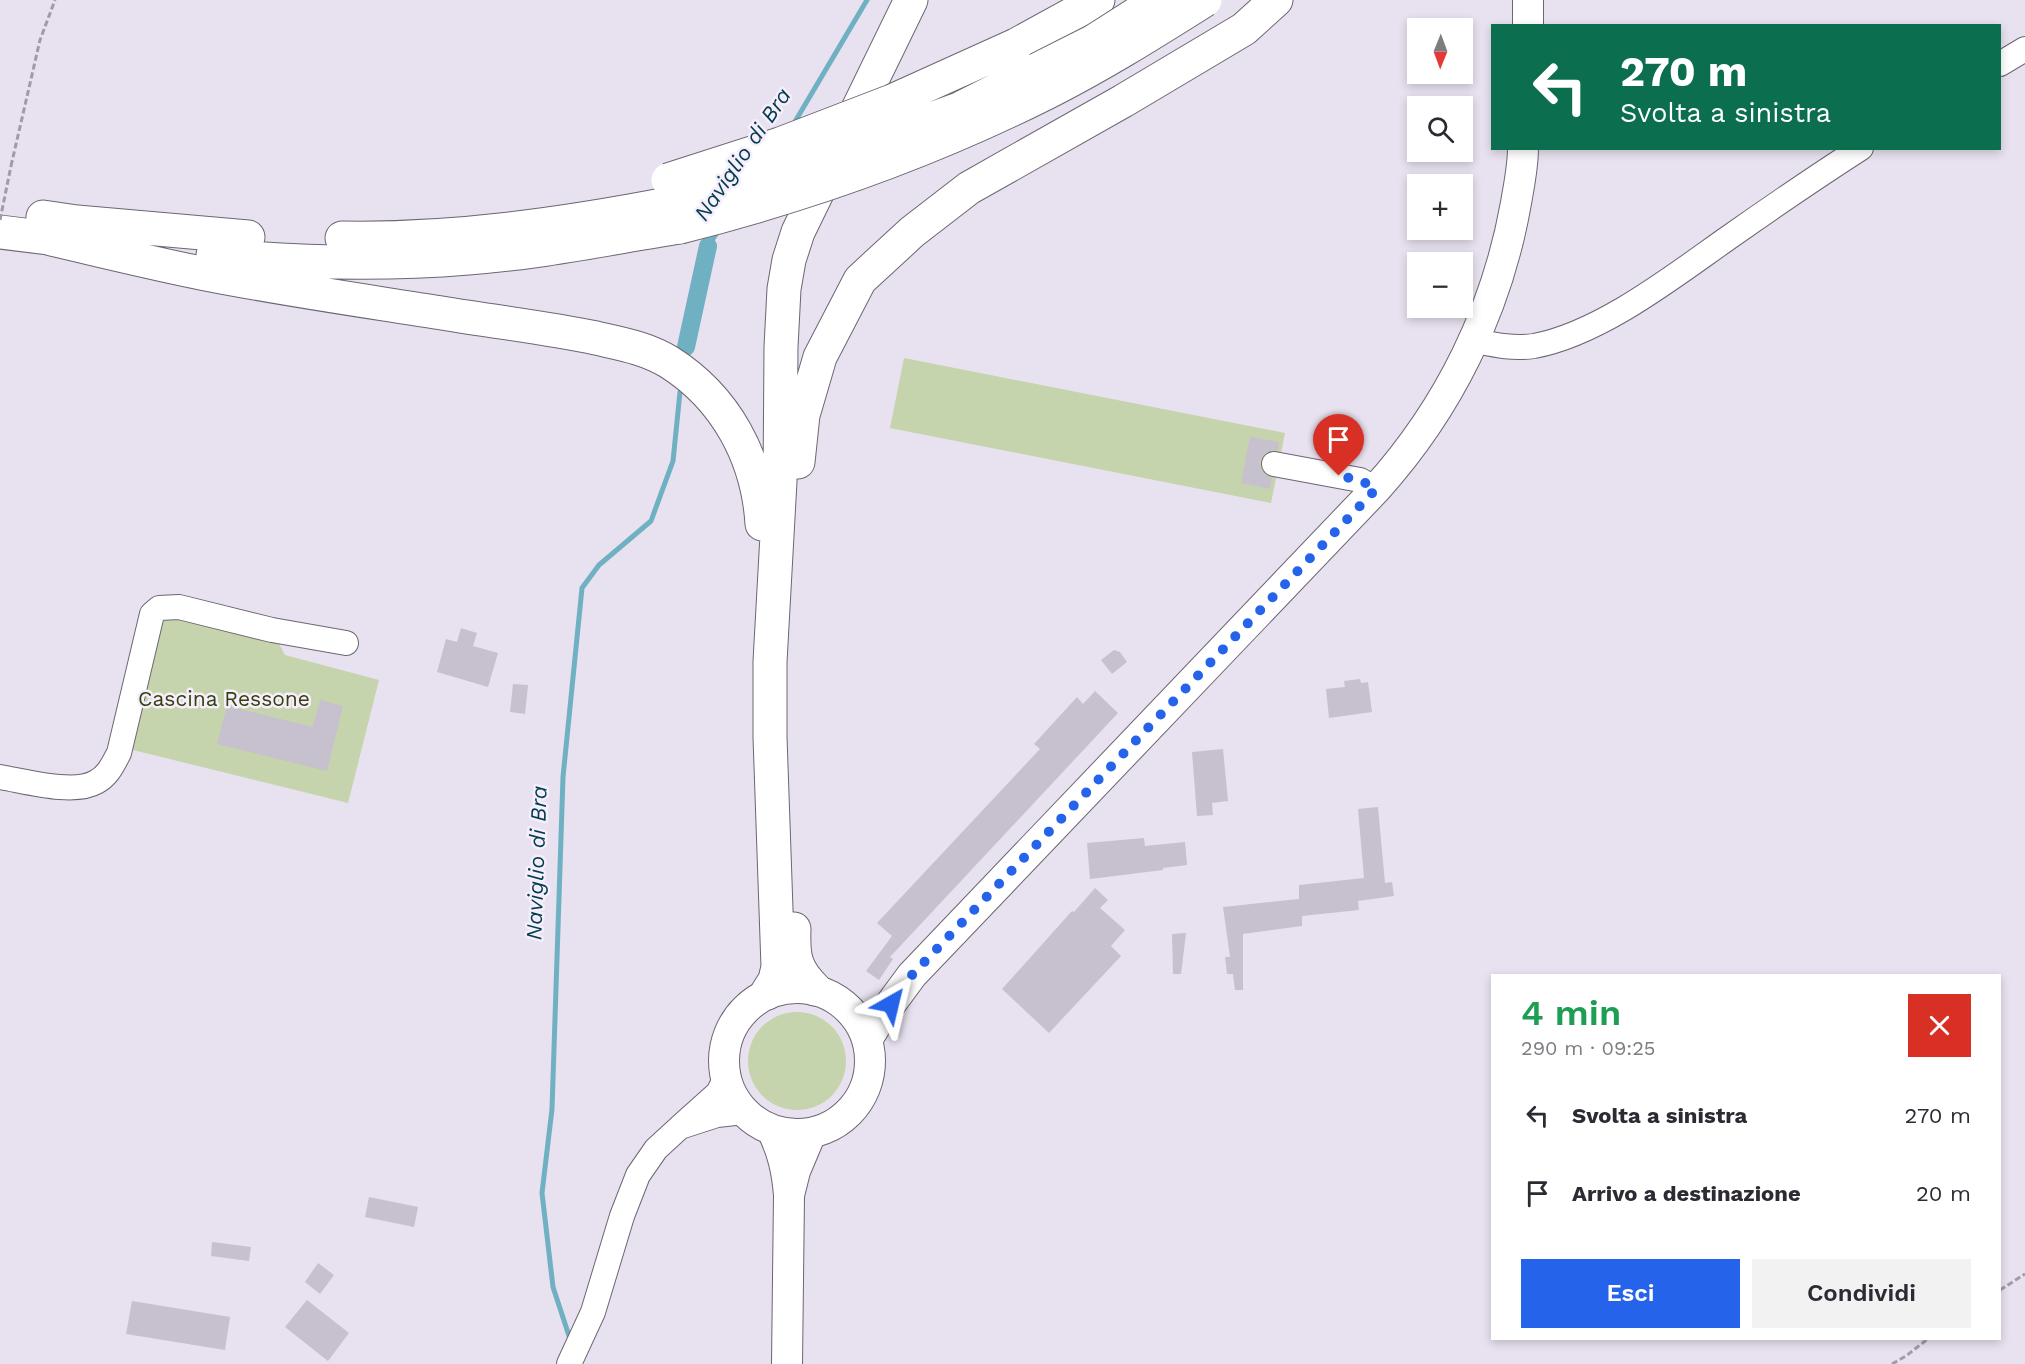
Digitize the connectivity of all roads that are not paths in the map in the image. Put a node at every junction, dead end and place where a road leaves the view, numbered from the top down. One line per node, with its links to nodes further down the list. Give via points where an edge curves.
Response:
1 (911, 0): 20 (highway, via 798,232 789,260 781,347)
2 (1098, 0): 12 (highway, bridge, via 1016,45 892,101 780,144)
3 (1158, 0): 12 (highway, bridge, via 1094,41 959,109 791,170)
4 (1205, 0): 12 (highway, bridge, via 1049,92 870,170)
5 (1276, 0): 20 (highway, via 1244,29 969,188 912,232 860,280 820,357 803,415)
6 (1528, 0): 7 (main road)
7 (1528, 24)
8 (2025, 49): 9 (street)
9 (2001, 63)
10 (1523, 150): 16 (main road, via 1512,224 1498,280)
11 (1858, 150): 16 (street, via 1672,277 1596,323 1535,345 1507,347)
12 (674, 204): 13 (highway, via 490,231 386,239 252,237 77,222); 15 (highway, via 470,258 390,262 259,259)
13 (0, 209)
14 (0, 231): 15 (highway)
15 (51, 239): 20 (highway, via 206,274 563,331 648,351 670,363 709,393 738,433 757,482)
16 (1475, 341): 18 (main road, via 1419,437)
17 (1274, 464): 18 (street, via 1360,480)
18 (1376, 489): 22 (main road)
19 (346, 643): 21 (street, via 179,607 159,608 152,614 119,753 109,771 96,783 72,788)
20 (780, 660): 23 (highway, via 794,951 802,976); 24 (highway, via 770,737 778,967)
21 (0, 777)
22 (912, 975): 25 (main road, via 863,1001); 26 (main road)
23 (815, 989): 24 (main road); 25 (main road)
24 (767, 993): 27 (main road, via 743,1011 730,1028 724,1049)
25 (843, 1004): 26 (main road, via 859,1022)
26 (867, 1040): 31 (main road, via 871,1063 867,1085 856,1105 840,1120)
27 (725, 1079): 28 (main road); 29 (street, via 718,1093)
28 (744, 1112): 29 (street); 30 (main road)
29 (680, 1126): 33 (street, via 656,1149 638,1175 593,1312)
30 (772, 1130): 31 (main road); 32 (main road, via 782,1150)
31 (811, 1133): 32 (main road)
32 (789, 1195): 34 (main road)
33 (569, 1364)
34 (787, 1364)

